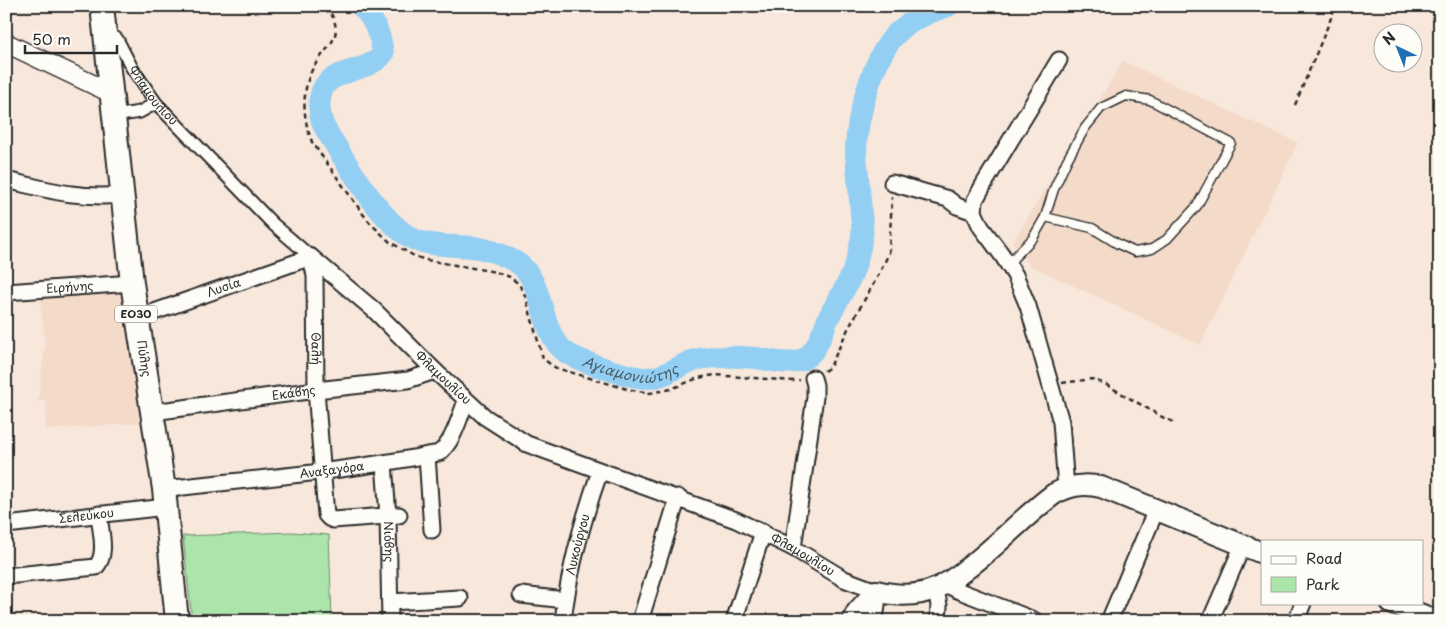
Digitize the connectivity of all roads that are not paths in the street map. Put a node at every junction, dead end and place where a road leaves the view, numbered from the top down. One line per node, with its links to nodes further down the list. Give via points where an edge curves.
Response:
1 (102, 6): 2 (main road, Πύλης / ΕΟ30)
2 (105, 30): 5 (main road, Πύλης / ΕΟ30); 6 (street, Φλαμουλίου, via 117,39)
3 (6, 43): 5 (street)
4 (1059, 60): 11 (street, via 974,200)
5 (111, 93): 7 (main road, Πύλης / ΕΟ30)
6 (156, 103): 7 (street, via 140,112); 13 (street, Φλαμουλίου, via 274,224)
7 (114, 116): 10 (main road, Πύλης / ΕΟ30)
8 (6, 180): 10 (street, via 65,194)
9 (892, 183): 11 (street, via 948,199)
10 (122, 194): 15 (main road, Πύλης / ΕΟ30)
11 (974, 212): 14 (street)
12 (1045, 217): 12 (lane, via 1064,167 1084,128 1101,108 1126,96 1150,100 1231,143 1197,206 1168,239 1152,249 1135,252 1092,228); 14 (lane, via 1032,238)
13 (311, 257): 17 (street, Λυσία); 18 (street, Φλαμουλίου, via 374,310); 20 (street, Θαλή, via 315,276)
14 (1008, 264): 27 (street, via 1028,306 1051,385 1063,435)
15 (132, 283): 16 (street, Ειρήνης); 17 (main road, Πύλης / ΕΟ30)
16 (6, 292)
17 (137, 318): 22 (main road, Πύλης / ΕΟ30)
18 (435, 371): 20 (street, Εκάβης, via 408,380); 21 (street, Φλαμουλίου)
19 (813, 378): 37 (street, via 815,397)
20 (316, 390): 22 (street, Εκάβης); 25 (street, Θαλή)
21 (466, 401): 23 (street, Αναξαγόρα, via 446,447 439,453); 26 (street, Φλαμουλίου, via 527,444)
22 (153, 412): 28 (main road, Πύλης / ΕΟ30)
23 (427, 455): 24 (street, Αναξαγόρα); 34 (street)
24 (384, 463): 25 (street, Αναξαγόρα); 32 (street, Νιόβης)
25 (322, 471): 28 (street, Αναξαγόρα); 32 (street, Θαλή, via 328,518)
26 (600, 471): 29 (street, Φλαμουλίου); 44 (street, Λυκούργου, via 586,512)
27 (1066, 488): 30 (main road, via 1092,485); 40 (main road, via 1046,500 986,554)
28 (165, 498): 31 (street, Σελεύκου); 50 (main road, Πύλης / ΕΟ30)
29 (678, 498): 35 (street, Φλαμουλίου); 53 (street)
30 (1156, 510): 36 (main road); 58 (street)
31 (99, 514): 33 (street, Σελεύκου); 39 (street, via 103,553 96,566)
32 (394, 516): 45 (street, Νιόβης)
33 (6, 525)
34 (432, 530)
35 (763, 532): 37 (street, Φλαμουλίου); 54 (street)
36 (1243, 545): 38 (main road); 59 (street)
37 (793, 548): 41 (street, Φλαμουλίου, via 844,579)
38 (1261, 553)
39 (6, 576)
40 (941, 586): 41 (main road, via 905,595); 49 (street); 57 (street)
41 (876, 591): 55 (main road); 56 (main road)
42 (521, 595): 44 (street)
43 (460, 598): 45 (street)
44 (565, 600): 52 (street, Λυκούργου)
45 (390, 602): 51 (street, Νιόβης)
46 (1303, 604): 60 (street)
47 (1394, 604): 48 (main road)
48 (1416, 617): 61 (main road)
49 (1034, 620)
50 (177, 621)
51 (390, 621)
52 (563, 621)
53 (640, 621)
54 (734, 621)
55 (852, 621)
56 (870, 621)
57 (938, 621)
58 (1109, 621)
59 (1210, 621)
60 (1296, 621)
61 (1438, 621)

